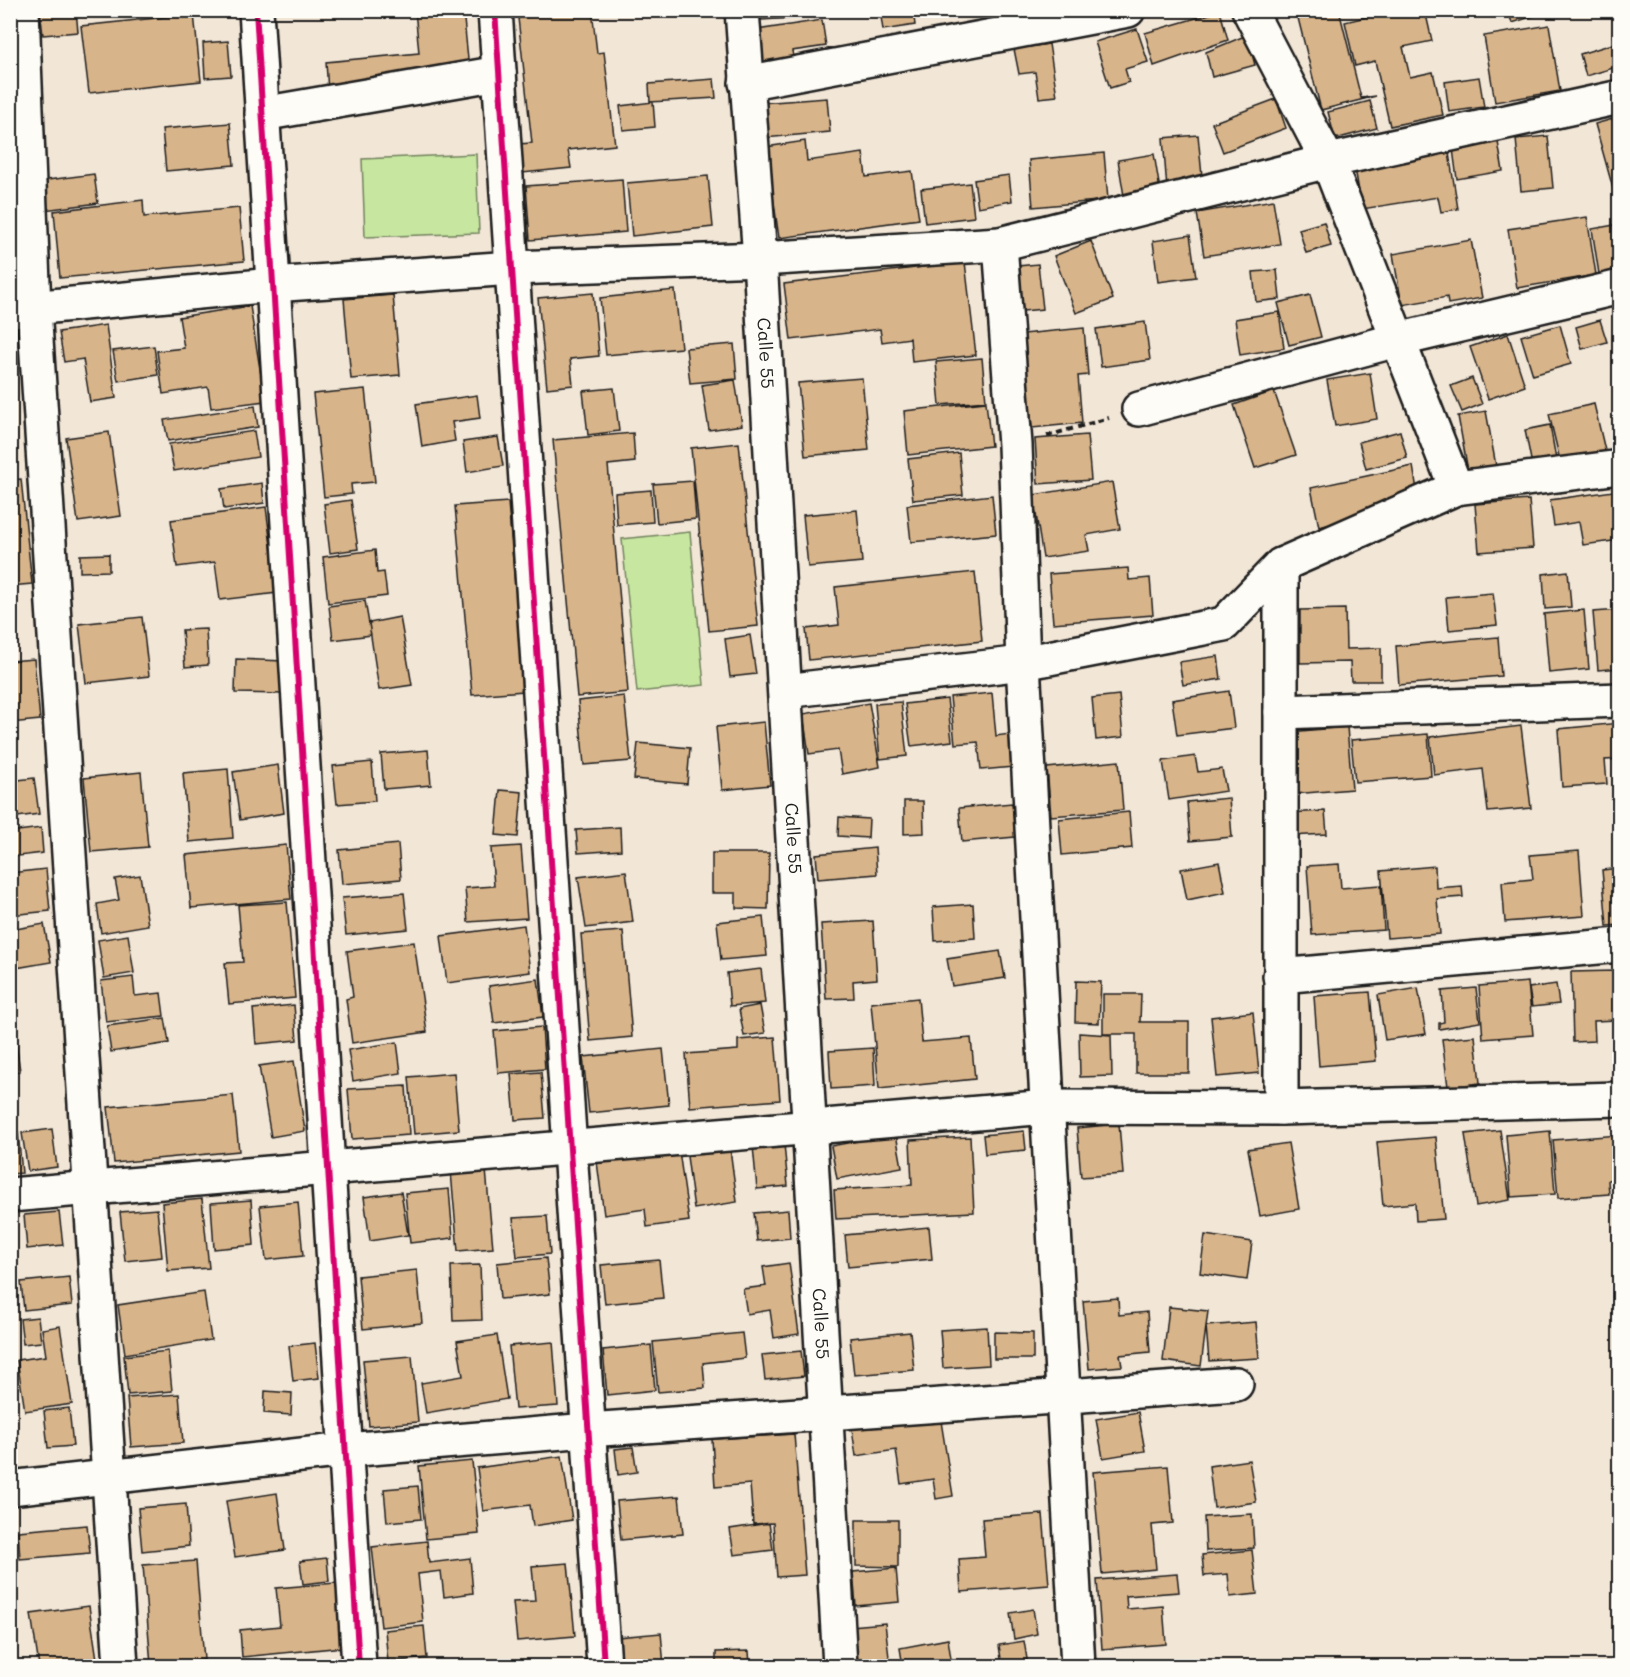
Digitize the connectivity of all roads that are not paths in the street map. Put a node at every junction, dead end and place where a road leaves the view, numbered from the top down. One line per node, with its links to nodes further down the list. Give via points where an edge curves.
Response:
1 (22, 10): 17 (street)
2 (256, 10): 10 (street)
3 (495, 10): 7 (street)
4 (742, 10): 8 (street, Calle 55)
5 (1128, 10): 8 (street)
6 (1249, 10): 11 (street)
7 (499, 73): 10 (street); 14 (street)
8 (746, 83): 13 (street, Calle 55)
9 (1620, 97): 11 (street)
10 (262, 114): 15 (street)
11 (1328, 162): 12 (street); 18 (street)
12 (1000, 244): 13 (street); 23 (street, via 1015,445)
13 (760, 259): 14 (street); 24 (street, Calle 55)
14 (512, 268): 15 (street); 33 (street)
15 (272, 285): 17 (street); 34 (street)
16 (1620, 287): 18 (street)
17 (22, 309): 35 (street)
18 (1397, 340): 19 (street); 21 (street)
19 (1140, 409)
20 (1620, 467): 21 (street)
21 (1456, 488): 22 (street)
22 (1281, 565): 23 (street, via 1224,624); 26 (street)
23 (1023, 663): 24 (street); 30 (street)
24 (785, 691): 32 (street, Calle 55)
25 (1620, 700): 26 (street)
26 (1281, 712): 28 (street)
27 (1620, 945): 28 (street)
28 (1280, 976): 31 (street)
29 (1620, 1099): 31 (street)
30 (1048, 1107): 31 (street); 32 (street); 38 (street)
31 (1281, 1108)
32 (809, 1128): 33 (street); 39 (street, Calle 55)
33 (570, 1147): 34 (street); 40 (street)
34 (328, 1168): 35 (street); 41 (street)
35 (92, 1188): 36 (street); 42 (street)
36 (10, 1195)
37 (1236, 1383): 38 (street)
38 (1064, 1396): 39 (street); 48 (street)
39 (826, 1413): 40 (street); 47 (street, Calle 55)
40 (588, 1430): 41 (street); 46 (street)
41 (346, 1450): 42 (street); 45 (street)
42 (109, 1477): 43 (street); 44 (street)
43 (10, 1488)
44 (121, 1666)
45 (359, 1666)
46 (604, 1666)
47 (840, 1666)
48 (1078, 1666)

